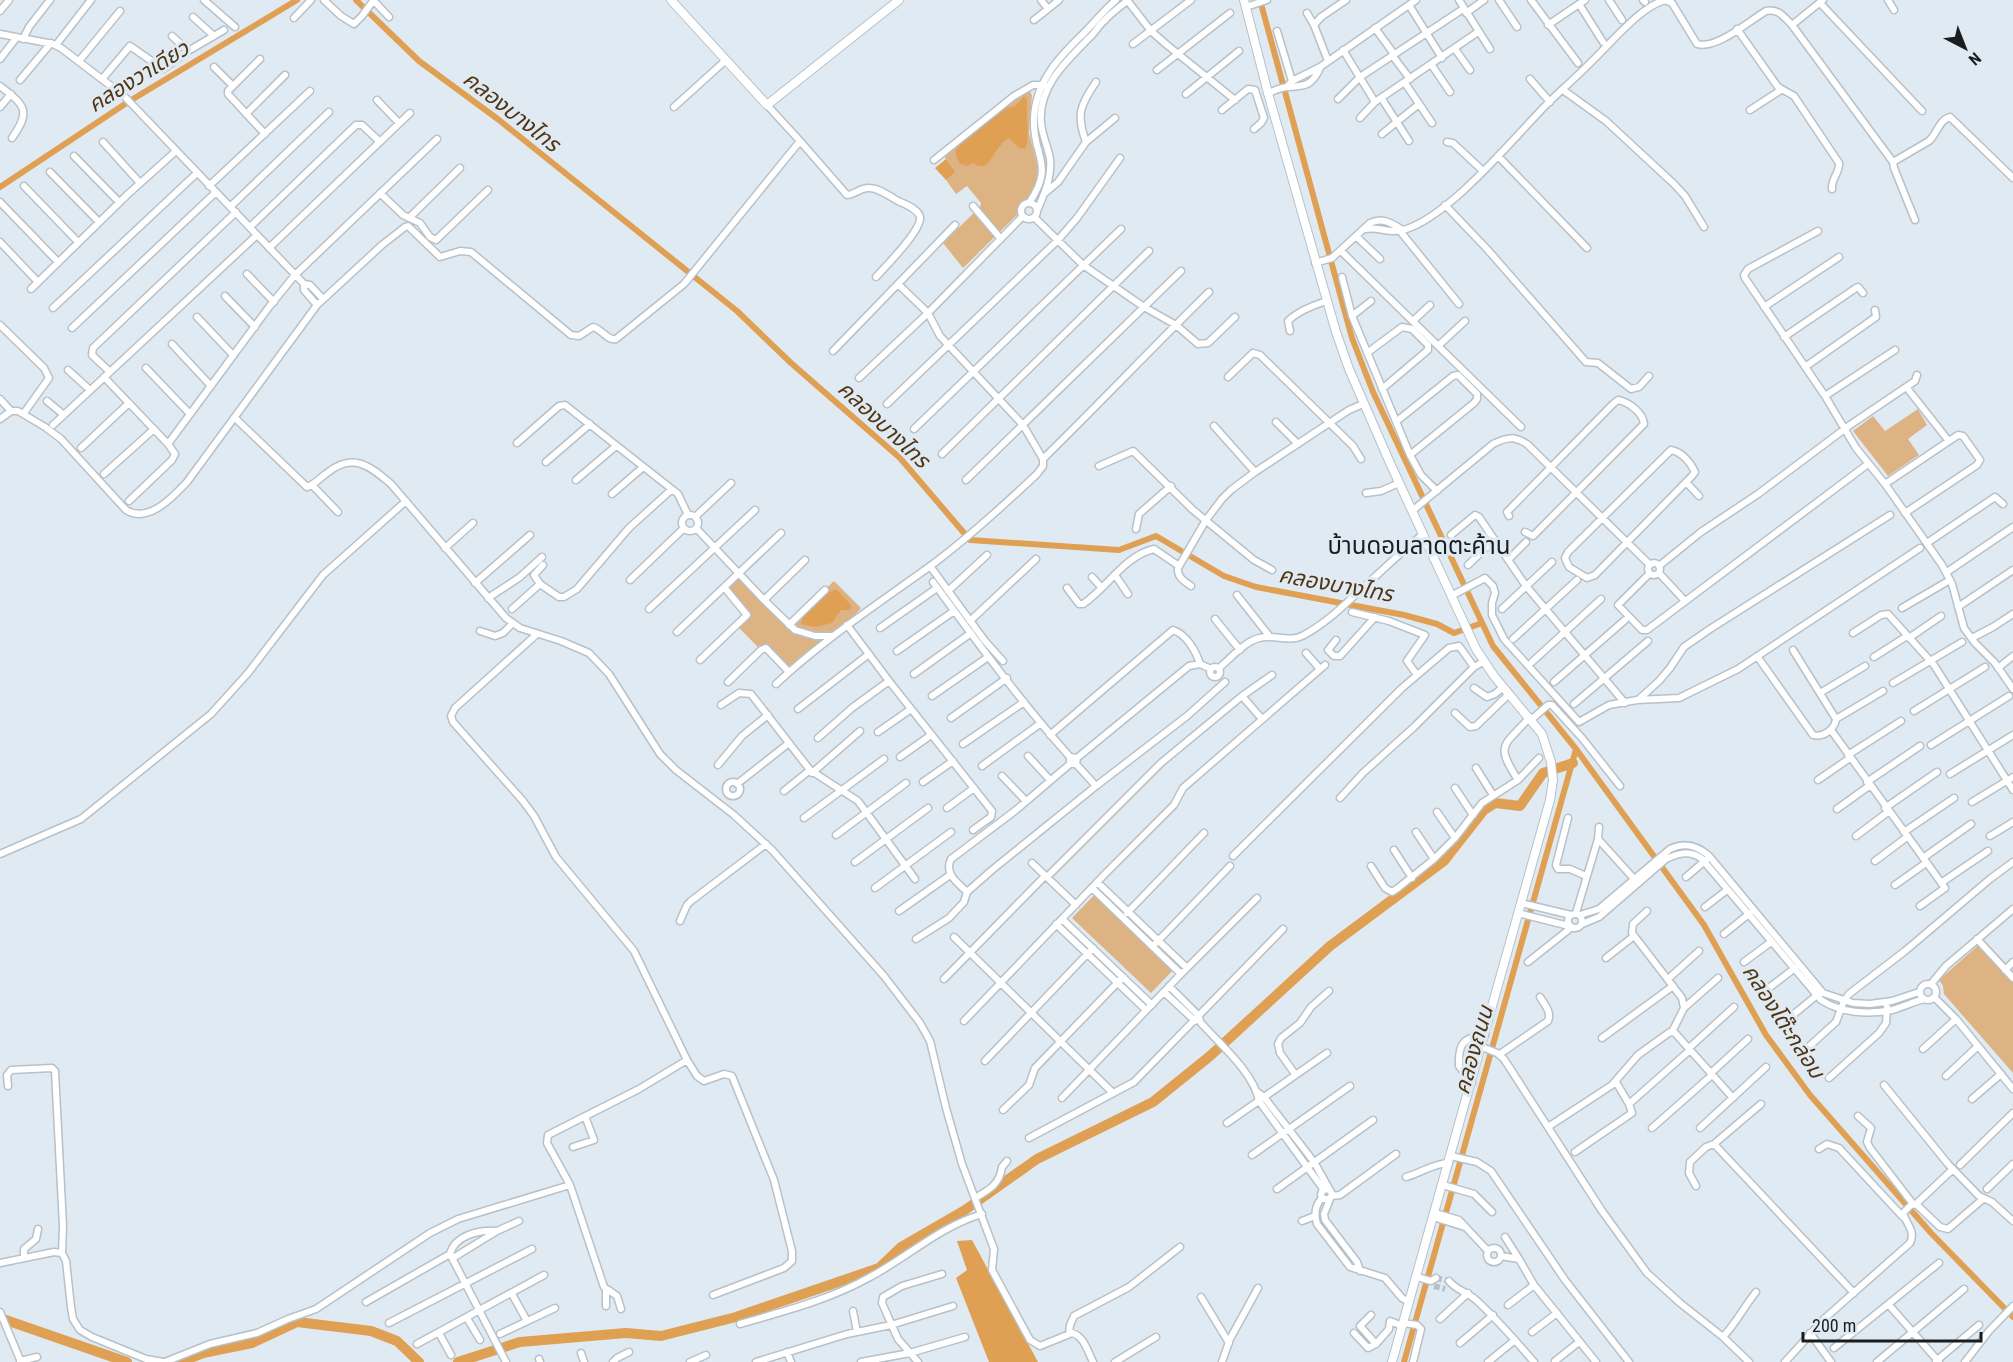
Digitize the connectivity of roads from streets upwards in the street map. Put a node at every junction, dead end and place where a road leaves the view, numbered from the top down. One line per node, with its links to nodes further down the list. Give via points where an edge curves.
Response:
1 (9, 0): 31 (street)
2 (50, 0): 56 (street)
3 (91, 0): 58 (street)
4 (204, 0): 44 (street)
5 (311, 0): 38 (street)
6 (324, 0): 24 (street, via 351,23 357,22)
7 (671, 0): 71 (street)
8 (899, 0): 103 (street)
9 (1041, 0): 29 (street)
10 (1059, 0): 29 (street)
11 (1116, 0): 86 (street, via 1067,48 1053,65)
12 (1128, 0): 49 (street); 86 (street, via 1103,21)
13 (1191, 0): 49 (street)
14 (1346, 0): 42 (street)
15 (1416, 0): 28 (street)
16 (1459, 0): 33 (street)
17 (1484, 0): 33 (street)
18 (1499, 0): 46 (street)
19 (1532, 0): 41 (street)
20 (1569, 0): 27 (street)
21 (1609, 0): 40 (street)
22 (1888, 0): 30 (street)
23 (1265, 1): 26 (street)
24 (372, 2): 37 (street)
25 (1821, 2): 43 (street); 108 (street)
26 (1247, 4): 94 (street)
27 (1579, 4): 41 (street); 57 (street)
28 (1409, 5): 45 (street); 52 (street)
29 (1048, 9): 39 (street)
30 (1894, 10)
31 (0, 11)
32 (120, 11): 70 (street)
33 (1465, 11): 51 (street); 52 (street)
34 (1230, 13): 65 (street)
35 (1307, 13): 42 (street)
36 (193, 17): 55 (street)
37 (389, 17)
38 (294, 18)
39 (1034, 20)
40 (1622, 20)
41 (1548, 24): 73 (street)
42 (1314, 25): 72 (street)
43 (1792, 25): 47 (street, via 1772,10); 133 (street)
44 (235, 27)
45 (1375, 27): 62 (street); 66 (street)
46 (1517, 27)
47 (1737, 29): 90 (street, via 1715,43 1697,44 1672,3 1665,0 1644,12); 91 (street)
48 (224, 30): 55 (street)
49 (1151, 31): 59 (street); 65 (street)
50 (1277, 31): 89 (street)
51 (1478, 32): 60 (street); 61 (street)
52 (1426, 33): 66 (street); 67 (street)
53 (0, 34): 56 (street)
54 (172, 36): 63 (street)
55 (214, 36): 63 (street)
56 (20, 38): 58 (street); 68 (street)
57 (1603, 42)
58 (53, 44): 70 (street); 83 (street)
59 (1133, 44)
60 (1455, 49): 67 (street); 77 (street)
61 (1490, 49)
62 (1343, 50): 72 (street); 80 (street)
63 (188, 51): 81 (street, via 161,69 130,46)
64 (1239, 51): 79 (street)
65 (1178, 54): 76 (street); 79 (street)
66 (1393, 54): 80 (street); 84 (street)
67 (1442, 58): 74 (street)
68 (0, 59)
69 (260, 59): 88 (street)
70 (79, 60): 81 (street)
71 (726, 60): 103 (street); 104 (street)
72 (1328, 61): 89 (street)
73 (1578, 63)
74 (1431, 64): 84 (street); 93 (street)
75 (214, 67): 88 (street)
76 (1157, 70)
77 (1470, 70)
78 (285, 75): 111 (street)
79 (1206, 77): 96 (street); 99 (street)
80 (1360, 77): 97 (street); 100 (street)
81 (103, 78): 128 (street)
82 (1530, 79): 101 (street)
83 (20, 80)
84 (1407, 81): 100 (street); 102 (street)
85 (1096, 82): 126 (street, via 1081,106 1080,127)
86 (1045, 85): 132 (street, via 1033,85 1014,96); 146 (street, via 1041,121 1050,158); 149 (street, via 1036,102 1033,121 1042,175)
87 (0, 86): 95 (street)
88 (233, 86): 111 (street, via 228,94)
89 (1286, 86): 94 (street)
90 (1563, 90): 101 (street); 161 (street, via 1606,121 1674,184)
91 (1781, 90): 107 (street); 142 (street, via 1794,96 1839,163)
92 (310, 92): 118 (street)
93 (1450, 92)
94 (1268, 93): 178 (street)
95 (11, 94): 105 (street); 120 (street, via 24,114)
96 (1186, 94)
97 (1338, 99)
98 (377, 100): 115 (street)
99 (1235, 100): 106 (street); 117 (street, via 1248,89 1257,93 1264,118)
100 (1378, 101): 113 (street); 114 (street)
101 (1550, 102): 130 (street)
102 (1419, 104): 114 (street); 116 (street)
103 (766, 105): 122 (street)
104 (674, 106)
105 (0, 107)
106 (1222, 110)
107 (1750, 110)
108 (1922, 111)
109 (329, 112): 152 (street)
110 (410, 113): 115 (street)
111 (246, 114): 118 (street)
112 (1115, 118): 126 (street)
113 (1360, 118)
114 (1396, 121): 119 (street); 123 (street)
115 (399, 123): 125 (street)
116 (1432, 123)
117 (1254, 129)
118 (265, 134): 141 (street)
119 (1382, 134)
120 (12, 138)
121 (437, 139): 145 (street)
122 (800, 141): 183 (street, via 847,195 873,188 918,214 916,228); 193 (street, via 684,283 616,339 597,328 579,336 571,334 471,252 440,257 408,226)
123 (1409, 141)
124 (103, 142): 139 (street)
125 (380, 142): 160 (street, via 362,125 356,125); 171 (street)
126 (1086, 142): 146 (street)
127 (1447, 142): 135 (street, via 1453,143)
128 (176, 151): 137 (street); 139 (street)
129 (74, 156): 148 (street)
130 (1498, 156): 135 (street); 172 (street)
131 (1120, 158): 168 (street)
132 (934, 160)
133 (1893, 162): 138 (street, via 1929,141 1946,117 1950,117); 157 (street)
134 (460, 168): 156 (street)
135 (1482, 171): 150 (street)
136 (50, 172): 158 (street)
137 (196, 173): 141 (street); 202 (street)
138 (2013, 178)
139 (140, 183): 148 (street)
140 (24, 186): 170 (street)
141 (209, 186): 144 (street)
142 (1832, 189)
143 (488, 190): 156 (street, via 436,240)
144 (215, 193): 152 (street); 213 (street)
145 (380, 193): 156 (street); 182 (street)
146 (1045, 194): 154 (street)
147 (0, 202): 177 (street)
148 (119, 202): 158 (street)
149 (1029, 203): 154 (street, via 1035,206); 155 (street, via 1021,208)
150 (1445, 205): 163 (street, via 1418,225); 228 (street, via 1582,358 1598,363 1631,388 1639,387)
151 (973, 206): 167 (street)
152 (230, 207): 153 (street)
153 (236, 212): 160 (street); 227 (street, via 93,348 92,355)
154 (1036, 214): 155 (street, via 1028,219); 168 (street)
155 (1023, 216): 167 (street)
156 (410, 218)
157 (1915, 220)
158 (99, 222): 170 (street)
159 (955, 225): 187 (street)
160 (250, 227): 165 (street)
161 (1704, 227)
162 (1121, 229): 179 (street)
163 (1401, 230): 166 (street, via 1375,227 1364,229); 197 (street)
164 (1818, 231): 201 (street, via 1746,272 1745,278)
165 (257, 235): 171 (street); 227 (street)
166 (1357, 237): 174 (street); 176 (street)
167 (1001, 239): 204 (street)
168 (1058, 240): 179 (street); 217 (street)
169 (0, 242): 185 (street)
170 (78, 242): 177 (street)
171 (269, 248): 182 (street)
172 (1587, 248)
173 (1149, 251): 188 (street)
174 (1341, 251): 178 (street); 208 (street)
175 (1839, 257): 201 (street)
176 (1380, 259)
177 (58, 262): 185 (street)
178 (1318, 262): 194 (street)
179 (1083, 266): 188 (street); 226 (street)
180 (1181, 271): 200 (street)
181 (247, 274): 196 (street)
182 (295, 275): 186 (street); 196 (street)
183 (876, 276)
184 (1342, 277): 205 (street)
185 (38, 282): 189 (street)
186 (304, 284): 193 (street); 198 (street, via 304,290)
187 (898, 284): 204 (street); 220 (street)
188 (1113, 286): 200 (street); 237 (street)
189 (31, 289)
190 (1209, 292): 211 (street)
191 (1863, 293): 215 (street, via 1856,288)
192 (225, 296): 212 (street)
193 (323, 299): 198 (street)
194 (1328, 301): 214 (street, via 1315,304 1288,321); 242 (street)
195 (1371, 301): 205 (street)
196 (273, 302): 212 (street)
197 (1459, 304)
198 (317, 305): 248 (street)
199 (1430, 305): 208 (street)
200 (1144, 307): 211 (street); 253 (street)
201 (1764, 307): 215 (street)
202 (53, 308)
203 (1875, 310): 223 (street, via 1876,318)
204 (928, 312): 217 (street); 231 (street)
205 (1352, 316): 221 (street)
206 (197, 317): 222 (street)
207 (1235, 317): 211 (street, via 1205,345 1198,344)
208 (1413, 321): 218 (street)
209 (1465, 321): 218 (street)
210 (0, 325): 244 (street, via 44,368 49,378)
211 (1176, 325): 268 (street)
212 (255, 327): 222 (street)
213 (72, 328)
214 (1290, 331)
215 (1784, 337): 223 (street)
216 (172, 344): 232 (street)
217 (949, 345): 226 (street); 241 (street)
218 (1438, 346): 256 (street)
219 (1895, 350): 236 (street)
220 (833, 351)
221 (1367, 353): 233 (street); 233 (street, via 1402,327 1412,329 1428,345 1428,350)
222 (233, 355): 232 (street)
223 (1805, 367): 236 (street)
224 (146, 368): 245 (street)
225 (68, 370): 235 (street)
226 (974, 372): 237 (street); 258 (street)
227 (107, 374): 235 (street); 240 (street)
228 (1649, 375)
229 (1917, 375): 234 (street)
230 (1228, 377): 251 (street, via 1253,353 1258,354)
231 (859, 378)
232 (211, 386): 245 (street)
233 (1382, 388): 249 (street)
234 (1906, 388): 259 (street); 260 (street)
235 (90, 390): 246 (street)
236 (1825, 396): 259 (street)
237 (999, 398): 253 (street); 266 (street)
238 (0, 399): 243 (street)
239 (47, 401): 246 (street)
240 (129, 403): 257 (street); 265 (street)
241 (887, 404)
242 (1363, 404): 251 (street); 281 (street)
243 (11, 411): 244 (street); 247 (street)
244 (24, 413): 248 (street, via 61,439 91,475 126,510 136,514 162,505 176,494)
245 (190, 414): 262 (street)
246 (64, 415): 254 (street)
247 (0, 418)
248 (235, 418): 283 (street, via 301,483)
249 (1397, 421): 267 (street); 267 (street, via 1453,376 1458,375 1477,394 1474,403)
250 (1276, 422): 263 (street)
251 (1331, 423): 263 (street); 269 (street)
252 (590, 424): 261 (street, via 562,404); 264 (street); 270 (street)
253 (1023, 424): 268 (street); 278 (street)
254 (52, 426)
255 (1214, 426): 275 (street)
256 (1521, 427)
257 (154, 429): 262 (street); 276 (street)
258 (914, 429)
259 (1845, 429): 271 (street); 331 (street)
260 (1948, 441): 282 (street); 297 (street, via 1963,436 1980,460)
261 (517, 443)
262 (168, 444): 291 (street, via 174,457)
263 (1298, 444): 275 (street)
264 (616, 446): 274 (street); 277 (street)
265 (81, 448)
266 (942, 454)
267 (1410, 455): 286 (street, via 1421,475)
268 (1043, 459): 330 (street, via 1037,474 979,528)
269 (1361, 459)
270 (546, 462)
271 (1868, 464): 282 (street); 358 (street)
272 (1099, 466): 284 (street, via 1133,451)
273 (1550, 467): 286 (street, via 1527,444 1513,437 1501,440); 287 (street); 287 (street, via 1618,400 1628,403 1643,417 1644,424); 300 (street, via 1507,512)
274 (642, 468): 285 (street); 289 (street)
275 (1255, 472): 302 (street, via 1222,499)
276 (104, 474)
277 (576, 480)
278 (966, 480)
279 (1686, 482): 290 (street); 301 (street, via 1694,469 1682,455 1671,450); 315 (street)
280 (731, 483): 299 (street)
281 (1399, 483): 288 (street); 294 (street)
282 (1885, 484): 297 (street)
283 (312, 485): 292 (street, via 338,465 359,462 370,466); 296 (street)
284 (1171, 486): 302 (street); 307 (street, via 1139,514)
285 (671, 490): 299 (street); 344 (street, via 629,528 577,589 559,597)
286 (1437, 491): 294 (street)
287 (1576, 492): 301 (street); 308 (street, via 1533,536)
288 (1366, 493)
289 (612, 494)
290 (1699, 496)
291 (129, 501)
292 (406, 501): 317 (street); 524 (street, via 323,575 248,673 211,714 81,819)
293 (2003, 504): 316 (street, via 1995,497)
294 (1415, 509): 310 (street)
295 (755, 510): 318 (street)
296 (338, 512)
297 (1905, 513): 316 (street)
298 (1890, 515): 435 (street, via 1684,647 1659,681)
299 (692, 516): 305 (street, via 682,521); 306 (street, via 698,522)
300 (1509, 516)
301 (1602, 518): 315 (street); 315 (street, via 1568,552 1565,558 1569,567 1591,578)
302 (1206, 520): 326 (street); 332 (street)
303 (473, 523): 317 (street)
304 (2013, 527): 334 (street)
305 (684, 528): 306 (street); 340 (street)
306 (696, 528): 318 (street)
307 (1136, 529)
308 (1525, 532)
309 (781, 533): 336 (street)
310 (1423, 534): 354 (street); 384 (street, via 1338,612 1301,637)
311 (1451, 535): 313 (street, via 1475,515)
312 (530, 536): 343 (street)
313 (1494, 540): 324 (street); 327 (street)
314 (1526, 542): 324 (street)
315 (1627, 542): 328 (street)
316 (1927, 543): 334 (street)
317 (445, 548): 343 (street)
318 (713, 548): 336 (street); 362 (street)
319 (1920, 548): 397 (street)
320 (987, 555): 351 (street)
321 (542, 557): 355 (street)
322 (1036, 559): 372 (street)
323 (805, 560): 357 (street)
324 (1508, 560): 346 (street)
325 (1552, 562): 346 (street)
326 (1180, 564): 337 (street, via 1154,549); 345 (street, via 1177,573)
327 (1468, 565)
328 (1650, 565): 331 (street); 338 (street)
329 (543, 566): 344 (street, via 534,575)
330 (930, 566): 351 (street); 375 (street)
331 (1659, 566): 335 (street)
332 (1272, 570)
333 (2013, 570): 359 (street)
334 (1947, 572): 342 (street)
335 (1659, 573): 338 (street); 358 (street)
336 (739, 574): 347 (street); 357 (street)
337 (1114, 574): 348 (street); 352 (street)
338 (1650, 574): 358 (street, via 1618,605 1640,629 1647,630)
339 (1092, 577): 348 (street)
340 (630, 580)
341 (1577, 580): 364 (street)
342 (1950, 580): 359 (street); 360 (street)
343 (475, 583): 355 (street)
344 (540, 584): 361 (street)
345 (1191, 585)
346 (1526, 586): 363 (street); 364 (street)
347 (724, 587): 378 (street); 401 (street, via 747,615)
348 (1101, 587): 349 (street, via 1083,604)
349 (1067, 588)
350 (825, 590): 374 (street)
351 (948, 591): 372 (street)
352 (1128, 594)
353 (1237, 595): 384 (street)
354 (1453, 595): 404 (street); 437 (street, via 1485,578 1493,586 1496,593 1492,615 1504,639 1579,722 1609,705)
355 (488, 598): 373 (street)
356 (1601, 599): 379 (street)
357 (764, 600): 374 (street)
358 (1685, 601)
359 (1958, 607): 386 (street, via 1964,628)
360 (1902, 608)
361 (512, 609)
362 (650, 609)
363 (1502, 609)
364 (1546, 609): 379 (street); 387 (street)
365 (954, 611): 376 (street, via 935,585); 380 (street); 393 (street)
366 (1352, 612): 369 (street)
367 (2013, 614): 386 (street)
368 (1941, 616): 385 (street)
369 (1375, 617): 388 (street, via 1340,657 1328,650); 415 (street, via 1425,635 1407,661)
370 (1215, 619): 391 (street)
371 (1625, 620): 396 (street)
372 (970, 621): 403 (street)
373 (513, 623): 377 (street, via 495,636); 382 (street)
374 (789, 625): 383 (street, via 800,633)
375 (847, 625): 383 (street); 395 (street)
376 (880, 628)
377 (480, 632)
378 (677, 632)
379 (1565, 632): 396 (street); 405 (street)
380 (971, 633): 399 (street); 413 (street)
381 (1853, 633): 385 (street, via 1888,614)
382 (537, 634): 497 (street, via 590,653 609,674 660,754); 635 (street, via 455,708 453,722 523,801 561,863 634,951)
383 (833, 636): 411 (street)
384 (1270, 637): 391 (street, via 1249,642)
385 (1908, 637): 400 (street); 402 (street)
386 (1972, 638): 410 (street)
387 (1513, 639)
388 (1336, 640)
389 (1648, 641): 416 (street)
390 (1962, 642): 402 (street)
391 (1240, 650): 412 (street)
392 (1793, 650): 430 (street)
393 (897, 651)
394 (1306, 653): 446 (street, via 1323,667)
395 (869, 654): 418 (street); 440 (street)
396 (1585, 655): 416 (street); 421 (street)
397 (1757, 656): 435 (street, via 1679,698); 452 (street, via 1813,735)
398 (2013, 656): 410 (street)
399 (988, 657): 417 (street); 432 (street)
400 (1874, 657)
401 (700, 660)
402 (1930, 660): 422 (street); 427 (street)
403 (1003, 661)
404 (1484, 662): 408 (street); 424 (street)
405 (1532, 662)
406 (1200, 664): 412 (street, via 1216,667); 456 (street, via 1193,648 1173,630); 470 (street, via 1180,672)
407 (1866, 666): 430 (street)
408 (1474, 667): 415 (street, via 1455,646); 493 (street)
409 (1985, 667): 427 (street)
410 (1998, 668): 428 (street)
411 (789, 672): 419 (street, via 766,648); 423 (street)
412 (1219, 672): 420 (street)
413 (914, 674)
414 (1272, 675): 433 (street)
415 (1417, 675): 525 (street)
416 (1605, 677): 437 (street); 438 (street)
417 (1006, 678): 436 (street); 445 (street)
418 (889, 681): 441 (street); 458 (street)
419 (728, 682)
420 (1225, 682): 425 (street); 485 (street)
421 (1554, 682)
422 (1893, 683)
423 (776, 684)
424 (1503, 687): 426 (street, via 1487,696); 431 (street)
425 (1231, 688)
426 (1474, 688)
427 (1950, 689): 442 (street); 449 (street)
428 (2013, 689)
429 (1883, 691): 448 (street)
430 (1820, 693): 448 (street)
431 (1509, 694): 443 (street, via 1476,726 1470,727); 447 (street)
432 (932, 696)
433 (1242, 696): 446 (street); 538 (street, via 1157,767)
434 (2009, 696): 449 (street)
435 (1637, 700): 437 (street)
436 (1024, 702): 451 (street); 460 (street)
437 (1625, 702)
438 (1574, 704)
439 (721, 705): 444 (street, via 739,693 751,694)
440 (798, 709)
441 (911, 709): 454 (street); 455 (street)
442 (1914, 711)
443 (1455, 714)
444 (768, 715): 459 (street); 471 (street, via 742,736)
445 (951, 718)
446 (1262, 719): 543 (street, via 1183,788 1174,806)
447 (1530, 719): 480 (street, via 1503,751); 486 (street, via 1552,705); 551 (street, via 1542,734 1553,780)
448 (1836, 719): 452 (street)
449 (1970, 720): 462 (street); 463 (street)
450 (1901, 721): 465 (street)
451 (1041, 723): 456 (street); 472 (street)
452 (1831, 730): 465 (street)
453 (860, 731): 474 (street)
454 (878, 732)
455 (932, 735): 466 (street); 469 (street)
456 (1050, 735): 470 (street)
457 (2013, 735): 463 (street)
458 (818, 738)
459 (789, 743): 474 (street); 497 (street, via 737,784 727,785 728,795)
460 (963, 744)
461 (1920, 746): 484 (street)
462 (1931, 746)
463 (1989, 751): 476 (street); 478 (street)
464 (1029, 756): 479 (street)
465 (1849, 756): 481 (street); 484 (street)
466 (900, 757)
467 (1539, 758): 480 (street)
468 (884, 759): 489 (street)
469 (953, 760): 482 (street); 487 (street)
470 (1073, 761): 479 (street); 485 (street)
471 (718, 765)
472 (982, 766)
473 (1476, 768): 492 (street)
474 (811, 772): 489 (street); 491 (street)
475 (1937, 772): 501 (street)
476 (1950, 774)
477 (1002, 776): 495 (street)
478 (2010, 778): 490 (street); 496 (street)
479 (1050, 780): 495 (street)
480 (1518, 780): 492 (street)
481 (1818, 780)
482 (923, 782)
483 (906, 783): 502 (street)
484 (1868, 784): 500 (street); 501 (street)
485 (1096, 786): 549 (street)
486 (1620, 786)
487 (974, 788): 499 (street); 510 (street, via 993,814)
488 (1455, 788): 504 (street)
489 (841, 789): 502 (street); 505 (street)
490 (2013, 790)
491 (784, 791)
492 (1493, 795): 504 (street)
493 (1340, 798)
494 (1954, 798): 514 (street)
495 (1026, 801): 536 (street, via 951,859)
496 (1972, 802)
497 (720, 804): 521 (street)
498 (928, 808): 519 (street)
499 (947, 808)
500 (1837, 809)
501 (1887, 810): 514 (street); 516 (street)
502 (867, 812): 515 (street); 519 (street)
503 (1437, 812): 518 (street)
504 (1473, 815): 518 (street)
505 (804, 818)
506 (1568, 818): 537 (street, via 1556,865 1558,869)
507 (2013, 822): 517 (street)
508 (1971, 824): 529 (street)
509 (1599, 827): 520 (street)
510 (973, 830)
511 (951, 832): 533 (street)
512 (1416, 832): 526 (street)
513 (1204, 833): 560 (street)
514 (1905, 835): 528 (street); 529 (street)
515 (836, 836)
516 (1856, 836)
517 (1990, 836)
518 (1455, 838): 526 (street)
519 (886, 839): 530 (street); 533 (street)
520 (1598, 839): 537 (street); 542 (street)
521 (766, 844): 566 (street, via 691,901); 690 (street, via 878,969 924,1029)
522 (1394, 850): 540 (street)
523 (1988, 851): 544 (street)
524 (0, 854)
525 (1233, 856)
526 (1434, 859): 540 (street)
527 (1707, 859): 539 (street); 542 (street, via 1690,853 1665,856); 548 (street); 557 (street)
528 (1875, 861)
529 (1924, 861): 544 (street); 545 (street)
530 (855, 862)
531 (2013, 862): 608 (street)
532 (1032, 863): 538 (street)
533 (905, 866): 541 (street); 546 (street)
534 (1230, 866): 576 (street)
535 (1371, 867): 540 (street, via 1392,892)
536 (950, 875): 549 (street); 558 (street)
537 (1586, 876): 562 (street)
538 (1046, 877): 552 (street); 581 (street)
539 (1686, 877)
540 (1412, 878)
541 (915, 879)
542 (1636, 881): 562 (street, via 1599,909); 568 (street, via 1599,917)
543 (1097, 882): 547 (street); 560 (street)
544 (1941, 883): 553 (street, via 1945,888)
545 (1895, 885)
546 (875, 888)
547 (1092, 888): 552 (street); 564 (street)
548 (1727, 890): 554 (street); 563 (street)
549 (967, 892): 574 (street, via 964,902 949,918)
550 (1257, 898): 588 (street)
551 (1523, 904): 556 (street); 561 (street)
552 (1076, 905): 567 (street)
553 (1920, 906)
554 (1705, 907)
555 (2013, 909): 575 (street)
556 (1550, 910): 562 (street); 565 (street)
557 (1754, 910): 563 (street); 587 (street)
558 (899, 911)
559 (1647, 911): 572 (street, via 1631,927)
560 (1128, 912): 564 (street); 576 (street)
561 (1521, 914): 565 (street); 624 (street)
562 (1576, 914): 568 (street, via 1583,919); 569 (street, via 1568,920)
563 (1748, 915): 571 (street); 577 (street)
564 (1123, 918): 578 (street)
565 (1547, 920): 569 (street)
566 (680, 921)
567 (1059, 922): 579 (street); 582 (street); 596 (street)
568 (1582, 924): 569 (street)
569 (1570, 926): 584 (street)
570 (1283, 929): 617 (street)
571 (1724, 934)
572 (1634, 936): 583 (street); 594 (street)
573 (954, 937): 581 (street)
574 (916, 939)
575 (1977, 939): 589 (street); 597 (street)
576 (1158, 940): 578 (street); 588 (street)
577 (1771, 942): 585 (street); 587 (street)
578 (1152, 946): 590 (street)
579 (1093, 948): 582 (street); 595 (street)
580 (1699, 951): 594 (street)
581 (969, 952): 593 (street); 596 (street)
582 (1088, 954): 595 (street); 616 (street)
583 (1606, 958)
584 (1528, 962)
585 (1744, 962)
586 (2013, 962): 589 (street)
587 (1796, 967): 601 (street); 604 (street); 608 (street, via 1823,993)
588 (1187, 968): 590 (street)
589 (2005, 970): 592 (street)
590 (1181, 974): 598 (street)
591 (1718, 978): 612 (street)
592 (2013, 978)
593 (944, 979)
594 (1668, 979): 599 (street)
595 (1120, 980): 610 (street); 614 (street); 627 (street)
596 (1000, 983): 616 (street); 620 (street)
597 (1931, 984): 603 (street, via 1923,985); 606 (street, via 1936,989)
598 (1169, 986): 602 (street); 617 (street)
599 (1673, 986): 612 (street); 625 (street)
600 (1329, 991): 639 (street, via 1278,1044)
601 (1765, 991)
602 (1164, 992): 610 (street); 619 (street)
603 (1919, 992): 607 (street); 609 (street)
604 (1816, 996): 613 (street); 622 (street)
605 (1539, 997): 634 (street, via 1548,1011 1548,1021)
606 (1934, 997): 607 (street); 618 (street)
607 (1924, 999): 615 (street)
608 (1844, 1001): 609 (street); 613 (street)
609 (1887, 1002): 615 (street)
610 (1152, 1005): 614 (street)
611 (1734, 1007): 631 (street)
612 (1684, 1008): 623 (street)
613 (1842, 1009): 615 (street); 632 (street, via 1832,1027)
614 (1146, 1010): 638 (street)
615 (1887, 1011): 643 (street, via 1886,1023 1879,1033)
616 (1031, 1013): 627 (street); 636 (street)
617 (1198, 1015): 619 (street); 621 (street)
618 (1956, 1019): 628 (street); 630 (street)
619 (1193, 1020): 621 (street); 650 (street, via 1134,1082)
620 (964, 1021)
621 (1201, 1023): 653 (street, via 1246,1074)
622 (1783, 1023)
623 (1672, 1032): 631 (street); 644 (street, via 1638,1056)
624 (1485, 1035): 629 (street); 645 (street, via 1470,1036 1462,1044 1459,1066)
625 (1602, 1038)
626 (1748, 1039): 640 (street)
627 (1060, 1041): 638 (street); 657 (street, via 1035,1068 1027,1087)
628 (1978, 1046): 641 (street); 642 (street)
629 (1484, 1048): 634 (street); 645 (street)
630 (1923, 1048)
631 (1689, 1049): 640 (street); 655 (street)
632 (1803, 1051)
633 (1326, 1053): 639 (street)
634 (1499, 1053): 663 (street)
635 (687, 1060): 659 (street); 728 (street, via 704,1081 724,1074 732,1076 774,1180 792,1251 792,1261 784,1268)
636 (985, 1061)
637 (1766, 1067): 652 (street)
638 (1089, 1070): 650 (street); 651 (street)
639 (1295, 1074): 653 (street)
640 (1712, 1074): 652 (street); 664 (street)
641 (2001, 1074): 649 (street); 654 (street)
642 (1946, 1076)
643 (1829, 1078)
644 (1616, 1082): 655 (street); 663 (street)
645 (1472, 1083): 675 (street)
646 (1884, 1085): 681 (street)
647 (8, 1086): 706 (street, via 7,1075 11,1070 56,1071)
648 (1350, 1086): 666 (street)
649 (2013, 1089)
650 (1112, 1092): 668 (street)
651 (1062, 1098)
652 (1733, 1098): 665 (street)
653 (1261, 1099): 662 (street); 666 (street); 667 (street)
654 (1972, 1099)
655 (1629, 1104): 672 (street, via 1630,1115)
656 (1761, 1104): 669 (street)
657 (1003, 1110)
658 (2013, 1113): 679 (street)
659 (585, 1116): 670 (street, via 594,1140); 683 (street, via 553,1131 546,1139)
660 (1858, 1116): 691 (street, via 1871,1128 1867,1144)
661 (1373, 1120): 677 (street)
662 (1227, 1123)
663 (1548, 1127): 762 (street, via 1647,1273)
664 (1652, 1128)
665 (1700, 1128)
666 (1289, 1130): 667 (street); 677 (street)
667 (1282, 1135): 674 (street); 680 (street)
668 (1029, 1138)
669 (1714, 1144): 685 (street, via 1690,1162 1689,1173); 726 (street)
670 (573, 1147)
671 (1819, 1149): 696 (street, via 1827,1144 1839,1148)
672 (1575, 1152)
673 (1396, 1154): 688 (street, via 1340,1195)
674 (1252, 1155)
675 (1452, 1159): 682 (street); 684 (street); 799 (street, via 1484,1165 1497,1178 1565,1280)
676 (1007, 1161): 690 (street, via 997,1183)
677 (1314, 1162): 680 (street); 688 (street)
678 (2013, 1164): 687 (street)
679 (1960, 1165)
680 (1306, 1167): 686 (street); 688 (street)
681 (1953, 1169): 689 (street); 691 (street)
682 (1406, 1177)
683 (570, 1185): 723 (street); 783 (street, via 458,1219 430,1233 316,1308 258,1333 210,1344)
684 (1444, 1186): 693 (street, via 1474,1194); 695 (street)
685 (1696, 1186)
686 (1277, 1189)
687 (1987, 1189)
688 (1329, 1194): 694 (street, via 1321,1193); 713 (street, via 1325,1220 1358,1262)
689 (1983, 1199): 691 (street, via 1948,1229 1940,1227); 699 (street)
690 (975, 1200): 692 (street)
691 (1913, 1204): 696 (street, via 1904,1211)
692 (981, 1212): 749 (street, via 844,1291); 759 (street, via 994,1249 995,1278 1030,1340 1040,1346)
693 (1492, 1212)
694 (1315, 1216): 698 (street); 713 (street, via 1350,1268)
695 (1436, 1216): 705 (street, via 1465,1227); 716 (street)
696 (1905, 1220): 726 (street, via 1912,1229 1910,1243)
697 (519, 1221): 701 (street)
698 (1302, 1221)
699 (2013, 1221)
700 (38, 1229): 709 (street, via 36,1239 24,1250)
701 (497, 1232): 707 (street); 707 (street, via 470,1234 453,1246)
702 (1505, 1237): 710 (street)
703 (1180, 1247): 759 (street, via 1129,1287 1074,1316)
704 (532, 1249): 718 (street)
705 (1488, 1251): 708 (street, via 1496,1248); 708 (street, via 1491,1261)
706 (62, 1253): 709 (street); 783 (street, via 73,1319 80,1330 146,1359)
707 (451, 1256): 718 (street); 730 (street)
708 (1500, 1256): 710 (street)
709 (24, 1258): 711 (street)
710 (1519, 1259): 719 (street)
711 (0, 1263)
712 (1939, 1263): 733 (street)
713 (1360, 1271): 731 (street, via 1385,1278)
714 (942, 1274): 751 (street, via 902,1286 883,1297)
715 (544, 1275): 727 (street)
716 (1418, 1278): 717 (street); 731 (street)
717 (1433, 1281)
718 (465, 1284): 739 (street); 748 (street)
719 (1534, 1285): 732 (street); 742 (street)
720 (1258, 1288): 766 (street)
721 (1445, 1289): 725 (street, via 1451,1284)
722 (1964, 1289): 757 (street)
723 (606, 1290): 734 (street); 738 (street, via 615,1294)
724 (1756, 1292): 762 (street)
725 (1468, 1293): 744 (street); 746 (street)
726 (1854, 1293): 760 (street)
727 (512, 1294): 739 (street); 747 (street)
728 (713, 1295)
729 (1201, 1298): 766 (street)
730 (366, 1302)
731 (1409, 1302): 750 (street)
732 (1509, 1305)
733 (1889, 1305): 757 (street); 771 (street)
734 (606, 1306)
735 (953, 1306): 751 (street)
736 (2013, 1306): 804 (street)
737 (555, 1308): 747 (street)
738 (621, 1309)
739 (479, 1311): 745 (street); 779 (street)
740 (854, 1311): 753 (street)
741 (0, 1312): 782 (street)
742 (1557, 1313): 754 (street); 767 (street)
743 (1371, 1315): 770 (street, via 1360,1326)
744 (1493, 1315): 765 (street); 768 (street)
745 (467, 1318): 755 (street); 764 (street)
746 (1440, 1319)
747 (528, 1321): 758 (street)
748 (389, 1323)
749 (740, 1324)
750 (1404, 1324): 770 (street, via 1390,1321 1389,1329); 794 (street); 795 (street, via 1421,1329)
751 (891, 1325): 753 (street); 775 (street)
752 (1979, 1325): 781 (street)
753 (857, 1332): 773 (street)
754 (1532, 1332)
755 (439, 1333): 769 (street); 776 (street)
756 (1354, 1333): 770 (street, via 1368,1348)
757 (1913, 1333): 781 (street); 803 (street)
758 (500, 1334)
759 (1069, 1334): 791 (street, via 1080,1336)
760 (1810, 1334): 801 (street); 802 (street)
761 (965, 1337): 775 (street)
762 (1723, 1337): 800 (street)
763 (1156, 1338): 792 (street)
764 (480, 1340)
765 (1515, 1340): 796 (street); 797 (street)
766 (1229, 1342): 793 (street)
767 (1580, 1342): 780 (street); 798 (street)
768 (1460, 1343)
769 (417, 1344)
770 (1377, 1344)
771 (1834, 1348)
772 (629, 1352): 785 (street)
773 (787, 1352): 787 (street); 788 (street)
774 (580, 1353): 784 (street)
775 (910, 1353): 789 (street); 790 (street)
776 (451, 1355)
777 (705, 1355): 786 (street)
778 (37, 1357): 782 (street)
779 (506, 1360)
780 (1555, 1361)
781 (1937, 1361)
782 (20, 1362)
783 (164, 1362)
784 (584, 1362)
785 (613, 1362)
786 (690, 1362)
787 (756, 1362)
788 (790, 1362)
789 (861, 1362)
790 (918, 1362)
791 (1093, 1362)
792 (1115, 1362)
793 (1222, 1362)
794 (1392, 1362)
795 (1413, 1362)
796 (1488, 1362)
797 (1534, 1362)
798 (1596, 1362)
799 (1629, 1362)
800 (1749, 1362)
801 (1785, 1362)
802 (1831, 1362)
803 (1877, 1362)
804 (1965, 1362)

